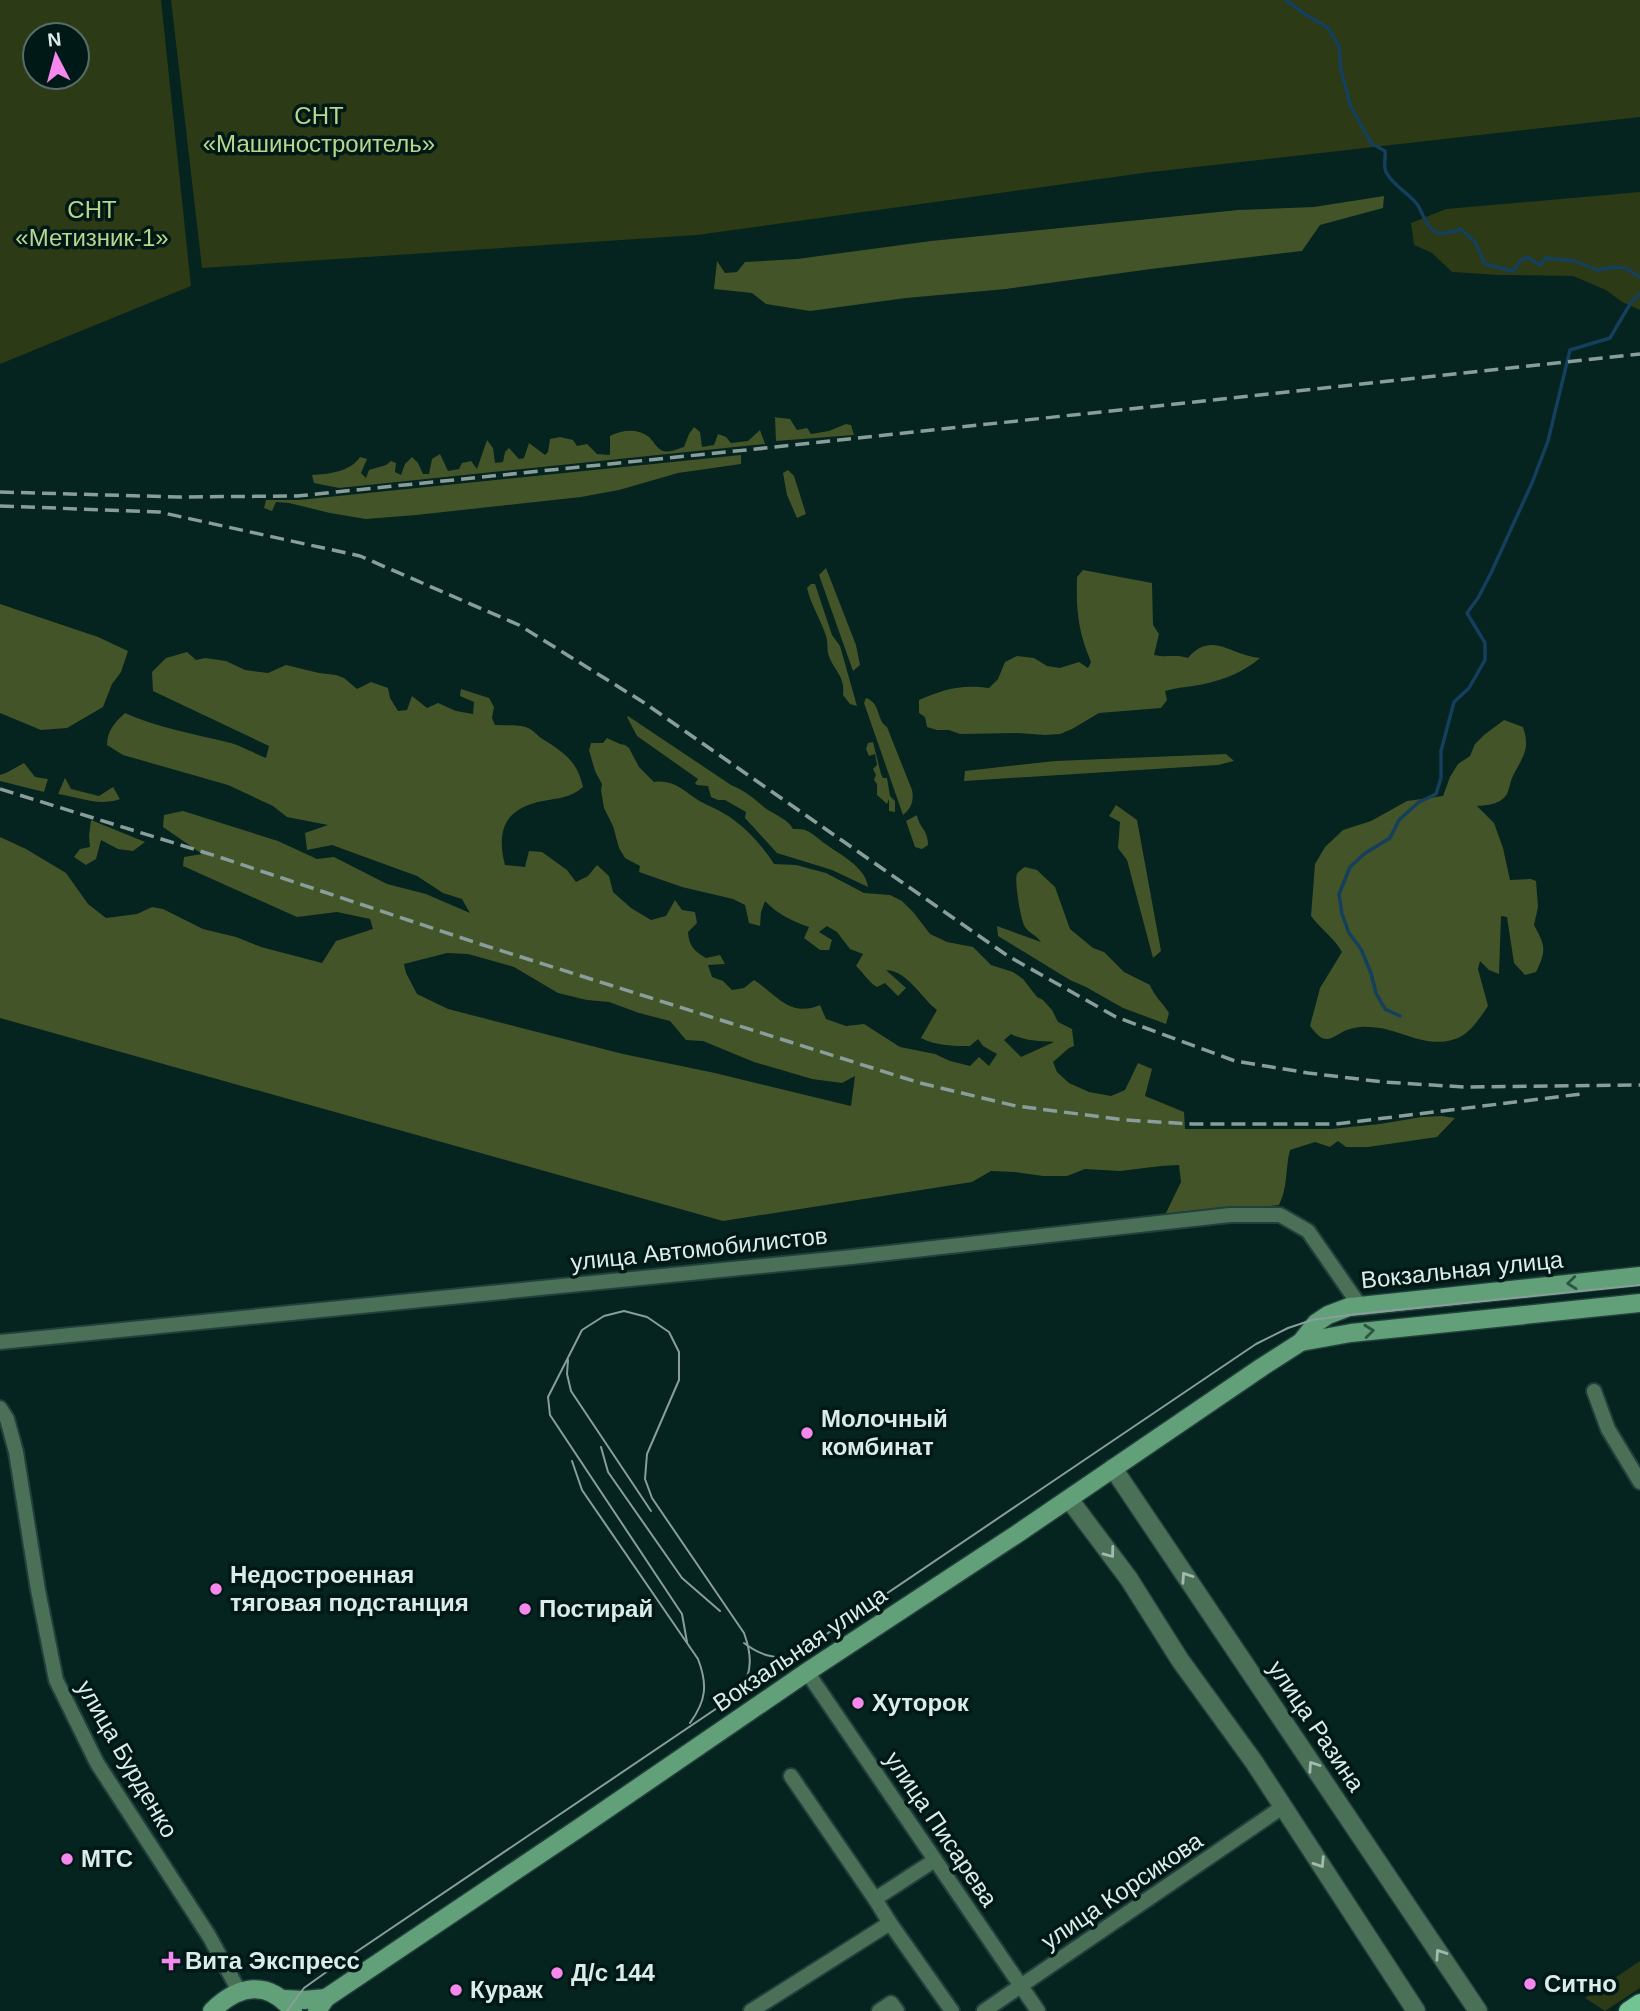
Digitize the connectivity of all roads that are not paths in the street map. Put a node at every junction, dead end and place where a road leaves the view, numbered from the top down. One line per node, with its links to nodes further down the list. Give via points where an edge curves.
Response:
1 (1640, 1276): 3 (main road, Вокзальная улица, one-way to 3)
2 (1640, 1303): 5 (main road, Вокзальная улица, one-way to 2)
3 (1360, 1306): 4 (street, улица Автомобилистов, via 1308,1231 1280,1215 1230,1215); 5 (main road, Вокзальная улица, via 1328,1315)
4 (0, 1342)
5 (1301, 1342): 8 (main road, Вокзальная улица)
6 (1594, 1391): 9 (street, via 1608,1429)
7 (0, 1408): 18 (street, улица Бурденко, via 16,1452 56,1680 97,1763 209,1936)
8 (1113, 1468): 10 (main road, Вокзальная улица); 30 (street, улица Разина, one-way to 8)
9 (1640, 1482)
10 (1069, 1499): 11 (main road, Вокзальная улица); 13 (street, one-way to 13)
11 (807, 1672): 14 (street, улица Писарева); 20 (main road, Вокзальная улица)
12 (791, 1776): 15 (street)
13 (1284, 1806): 17 (street, улица Корсикова); 29 (street, one-way to 29)
14 (935, 1860): 15 (street); 17 (street, улица Писарева)
15 (875, 1899): 16 (street)
16 (890, 1923): 23 (street); 26 (street)
17 (1021, 1987): 27 (street, улица Корсикова); 28 (street, улица Писарева)
18 (239, 1991): 21 (main road, Вокзальная улица, via 276,1994); 22 (main road)
19 (1640, 2003): 31 (main road)
20 (322, 2004): 21 (main road, Вокзальная улица, via 304,2000)
21 (288, 2005)
22 (212, 2011)
23 (751, 2011)
24 (879, 2011): 25 (street, via 891,2003)
25 (897, 2011)
26 (952, 2011)
27 (984, 2011)
28 (1038, 2011)
29 (1416, 2011)
30 (1478, 2011)
31 (1628, 2011)

